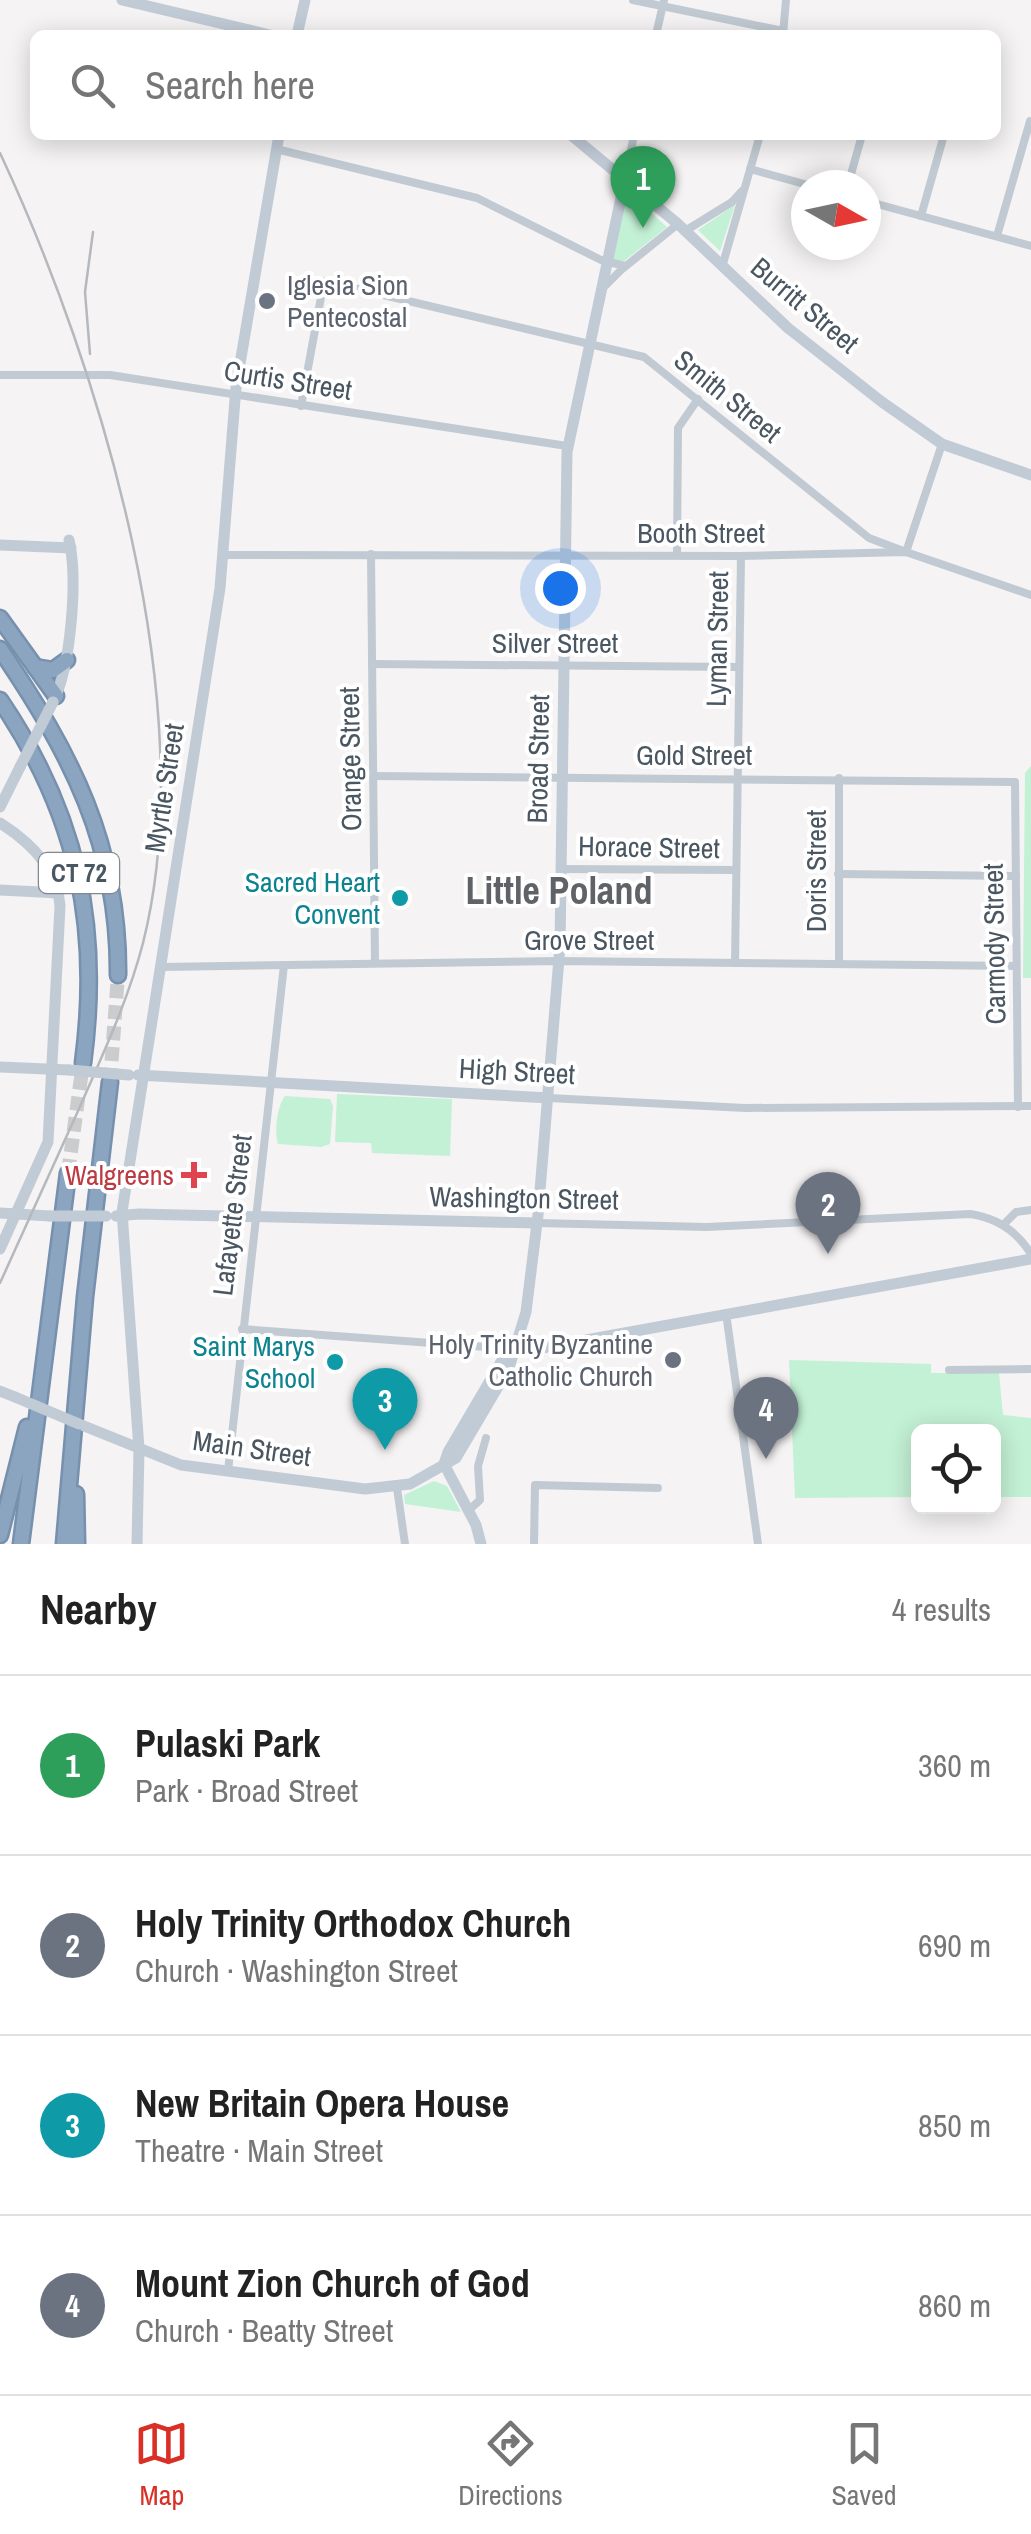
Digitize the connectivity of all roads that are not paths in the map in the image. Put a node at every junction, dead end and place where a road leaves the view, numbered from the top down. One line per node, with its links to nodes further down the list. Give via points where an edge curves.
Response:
1 (122, 0): 6 (street)
2 (305, 0): 7 (street)
3 (632, 0): 5 (street)
4 (786, 0): 10 (street)
5 (663, 4): 8 (street); 9 (street)
6 (249, 30)
7 (297, 30)
8 (657, 30)
9 (771, 30)
10 (783, 30)
11 (1030, 121): 27 (street)
12 (277, 140): 18 (street, Myrtle Street)
13 (576, 140): 21 (street, Burritt Street)
14 (633, 140): 21 (street, Broad Street)
15 (759, 140): 19 (street)
16 (861, 140): 20 (street)
17 (943, 140): 25 (street)
18 (276, 149): 29 (street, via 477,198); 35 (street, Myrtle Street)
19 (750, 169): 22 (street); 23 (street)
20 (852, 170)
21 (624, 179): 26 (street, Burritt Street); 29 (street, Broad Street)
22 (791, 180)
23 (746, 183): 26 (street, via 734,200); 31 (street)
24 (881, 205): 25 (street)
25 (921, 216): 27 (street)
26 (682, 228): 30 (street); 31 (street, Burritt Street)
27 (997, 236): 28 (street)
28 (1031, 246)
29 (607, 262): 30 (street); 32 (street, Broad Street)
30 (625, 266): 32 (street)
31 (722, 267): 38 (street, Burritt Street, via 796,334)
32 (602, 290): 33 (street, Broad Street)
33 (590, 344): 36 (street, Smith Street, via 644,357); 37 (street, Smith Street, via 324,281); 39 (street, Broad Street)
34 (0, 375): 35 (street, Curtis Street, via 110,375)
35 (235, 394): 37 (street, Curtis Street); 44 (street, Myrtle Street)
36 (698, 400): 42 (street, Smith Street, via 869,538); 46 (street, via 678,428)
37 (301, 406): 39 (street, Curtis Street)
38 (942, 444): 40 (street, Burritt Street); 42 (street)
39 (568, 446): 45 (street, Broad Street)
40 (1031, 475)
41 (0, 545): 51 (street, via 70,544)
42 (906, 552): 47 (street, Booth Street); 48 (street, Booth Street)
43 (367, 554): 44 (street, Booth Street); 45 (street, Booth Street); 52 (street, Orange Street)
44 (223, 555): 77 (street, Myrtle Street)
45 (565, 555): 46 (street, Booth Street); 54 (street, Broad Street)
46 (677, 555): 47 (street, Booth Street)
47 (741, 556): 55 (street, Lyman Street)
48 (1031, 595)
49 (0, 618): 53 (highway)
50 (0, 649): 78 (highway, CT 72, via 60,743 90,808 111,887)
51 (67, 660): 53 (highway, via 51,671); 56 (street)
52 (372, 664): 54 (street, Silver Street); 58 (street, Orange Street)
53 (35, 666): 56 (highway)
54 (564, 666): 55 (street, Silver Street); 59 (street, Broad Street)
55 (738, 667): 60 (street, Lyman Street)
56 (54, 699): 63 (street, bridge)
57 (0, 700): 80 (highway, CT 72, via 48,784 78,870 90,968)
58 (373, 776): 59 (street, Gold Street); 72 (street, Orange Street)
59 (562, 776): 60 (street, Gold Street); 65 (street, Broad Street)
60 (736, 778): 61 (street, Gold Street); 66 (street, Lyman Street)
61 (838, 778): 62 (street, Gold Street); 67 (street, Doris Street)
62 (1015, 782): 68 (street, Carmody Street)
63 (0, 807)
64 (0, 822): 70 (street, via 42,858)
65 (561, 868): 66 (street, Horace Street); 71 (street, Broad Street)
66 (736, 870): 73 (street, Lyman Street)
67 (838, 874): 68 (street); 74 (street, Doris Street)
68 (1016, 876): 76 (street, Carmody Street)
69 (0, 890): 70 (street)
70 (59, 893): 81 (street)
71 (560, 961): 72 (street, Grove Street); 73 (street, Grove Street); 85 (street, Broad Street)
72 (375, 962): 75 (street, Grove Street)
73 (735, 963): 74 (street, Grove Street)
74 (840, 964): 76 (street, Grove Street)
75 (284, 965): 77 (street, Grove Street); 84 (street, Lafayette Street)
76 (1016, 966): 87 (street, Carmody Street)
77 (162, 967): 82 (street, Myrtle Street)
78 (118, 975)
79 (0, 1067): 81 (street, High Street)
80 (76, 1067): 81 (street, High Street); 82 (street, High Street, bridge)
81 (52, 1070): 91 (street, via 48,1142)
82 (146, 1076): 84 (street, High Street); 92 (street, Myrtle Street)
83 (110, 1082): 107 (highway)
84 (271, 1083): 85 (street, High Street); 93 (street, Lafayette Street)
85 (548, 1098): 87 (street, High Street, via 746,1108); 94 (street, Broad Street)
86 (1031, 1106): 87 (street, High Street)
87 (1018, 1107)
88 (68, 1173): 100 (highway)
89 (1031, 1210): 95 (street, via 1015,1212)
90 (0, 1213): 91 (street, Washington Street)
91 (16, 1214): 92 (street, Washington Street, bridge); 96 (street)
92 (122, 1216): 93 (street, Washington Street); 106 (street, Myrtle Street)
93 (255, 1217): 94 (street, Washington Street); 99 (street, Lafayette Street)
94 (538, 1223): 95 (street, Washington Street, via 707,1227 960,1214); 101 (street, Broad Street, via 526,1312)
95 (1002, 1224): 97 (street)
96 (0, 1249)
97 (1031, 1256): 98 (street)
98 (726, 1313): 101 (street); 121 (street)
99 (242, 1329): 101 (street); 109 (street, Lafayette Street)
100 (48, 1334): 113 (highway); 114 (highway)
101 (513, 1350): 108 (street, Main Street, via 471,1436)
102 (1031, 1369): 103 (street)
103 (949, 1370)
104 (0, 1391): 106 (street, Main Street, bridge)
105 (486, 1438): 112 (street, via 477,1469 480,1500)
106 (139, 1449): 109 (street, Main Street); 117 (street, Myrtle Street)
107 (70, 1458): 115 (highway); 116 (highway)
108 (444, 1464): 110 (street, Main Street); 112 (street)
109 (228, 1471): 110 (street, Main Street)
110 (397, 1488): 118 (street)
111 (658, 1488): 120 (street, via 534,1485)
112 (469, 1510): 119 (street)
113 (0, 1535)
114 (21, 1544)
115 (64, 1544)
116 (77, 1544)
117 (137, 1544)
118 (405, 1544)
119 (481, 1544)
120 (534, 1544)
121 (758, 1544)

